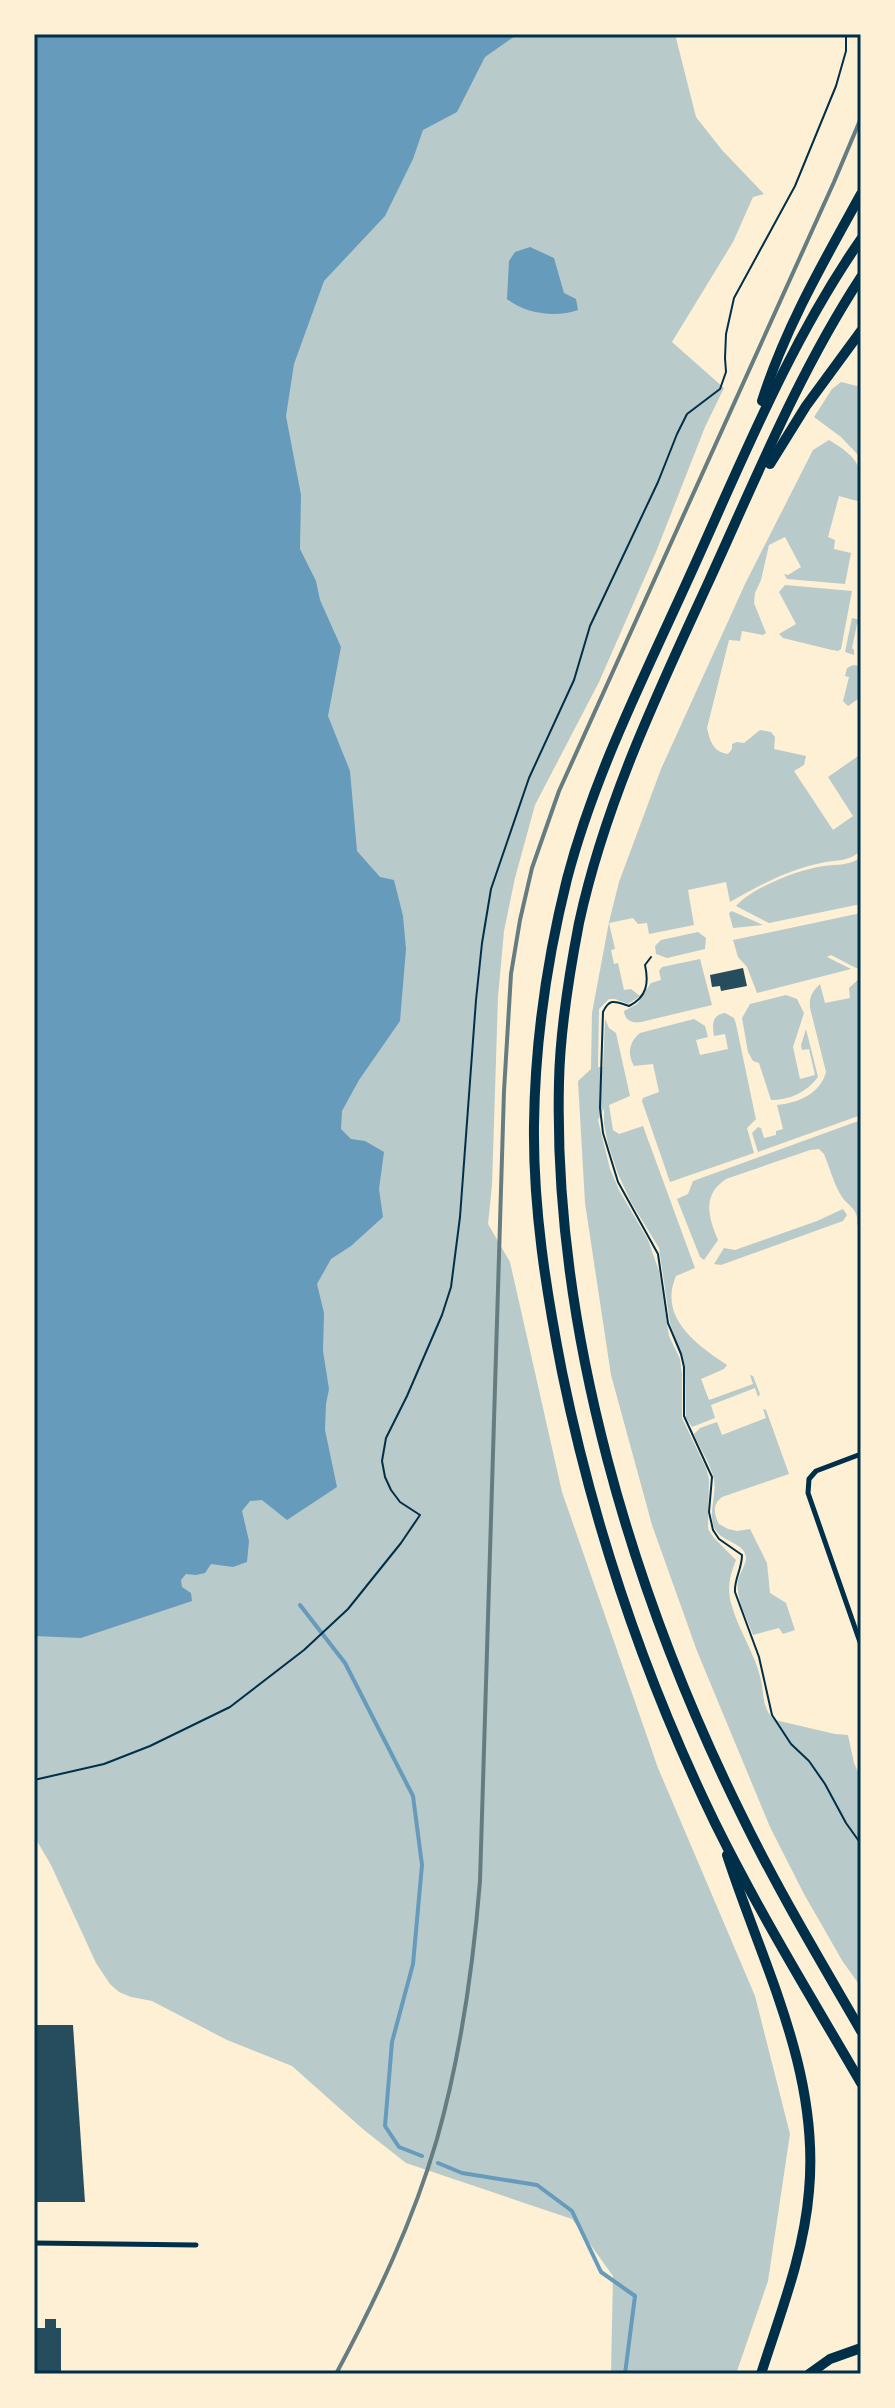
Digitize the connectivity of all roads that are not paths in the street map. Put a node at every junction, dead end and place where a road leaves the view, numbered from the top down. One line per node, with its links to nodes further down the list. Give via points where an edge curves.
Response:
1 (861, 194): 5 (highway, via 773,367)
2 (861, 239): 5 (highway, via 825,294)
3 (861, 277): 6 (highway, via 811,364)
4 (861, 331): 6 (highway)
5 (752, 436): 9 (highway, via 621,725 578,840 547,971 534,1117 541,1249 578,1446 630,1623)
6 (742, 508): 10 (highway, via 639,735 589,883 564,1022 559,1164 570,1271 591,1385 655,1611 742,1816)
7 (861, 1454): 8 (street, via 816,1471 808,1493)
8 (861, 1645)
9 (717, 1827): 13 (highway); 17 (highway, via 797,2054 810,2137 800,2245)
10 (835, 1987): 11 (highway); 12 (highway)
11 (861, 2022)
12 (861, 2031)
13 (861, 2083)
14 (34, 2243): 15 (street)
15 (196, 2245)
16 (861, 2348): 18 (highway, via 830,2359)
17 (761, 2374)
18 (809, 2374)

